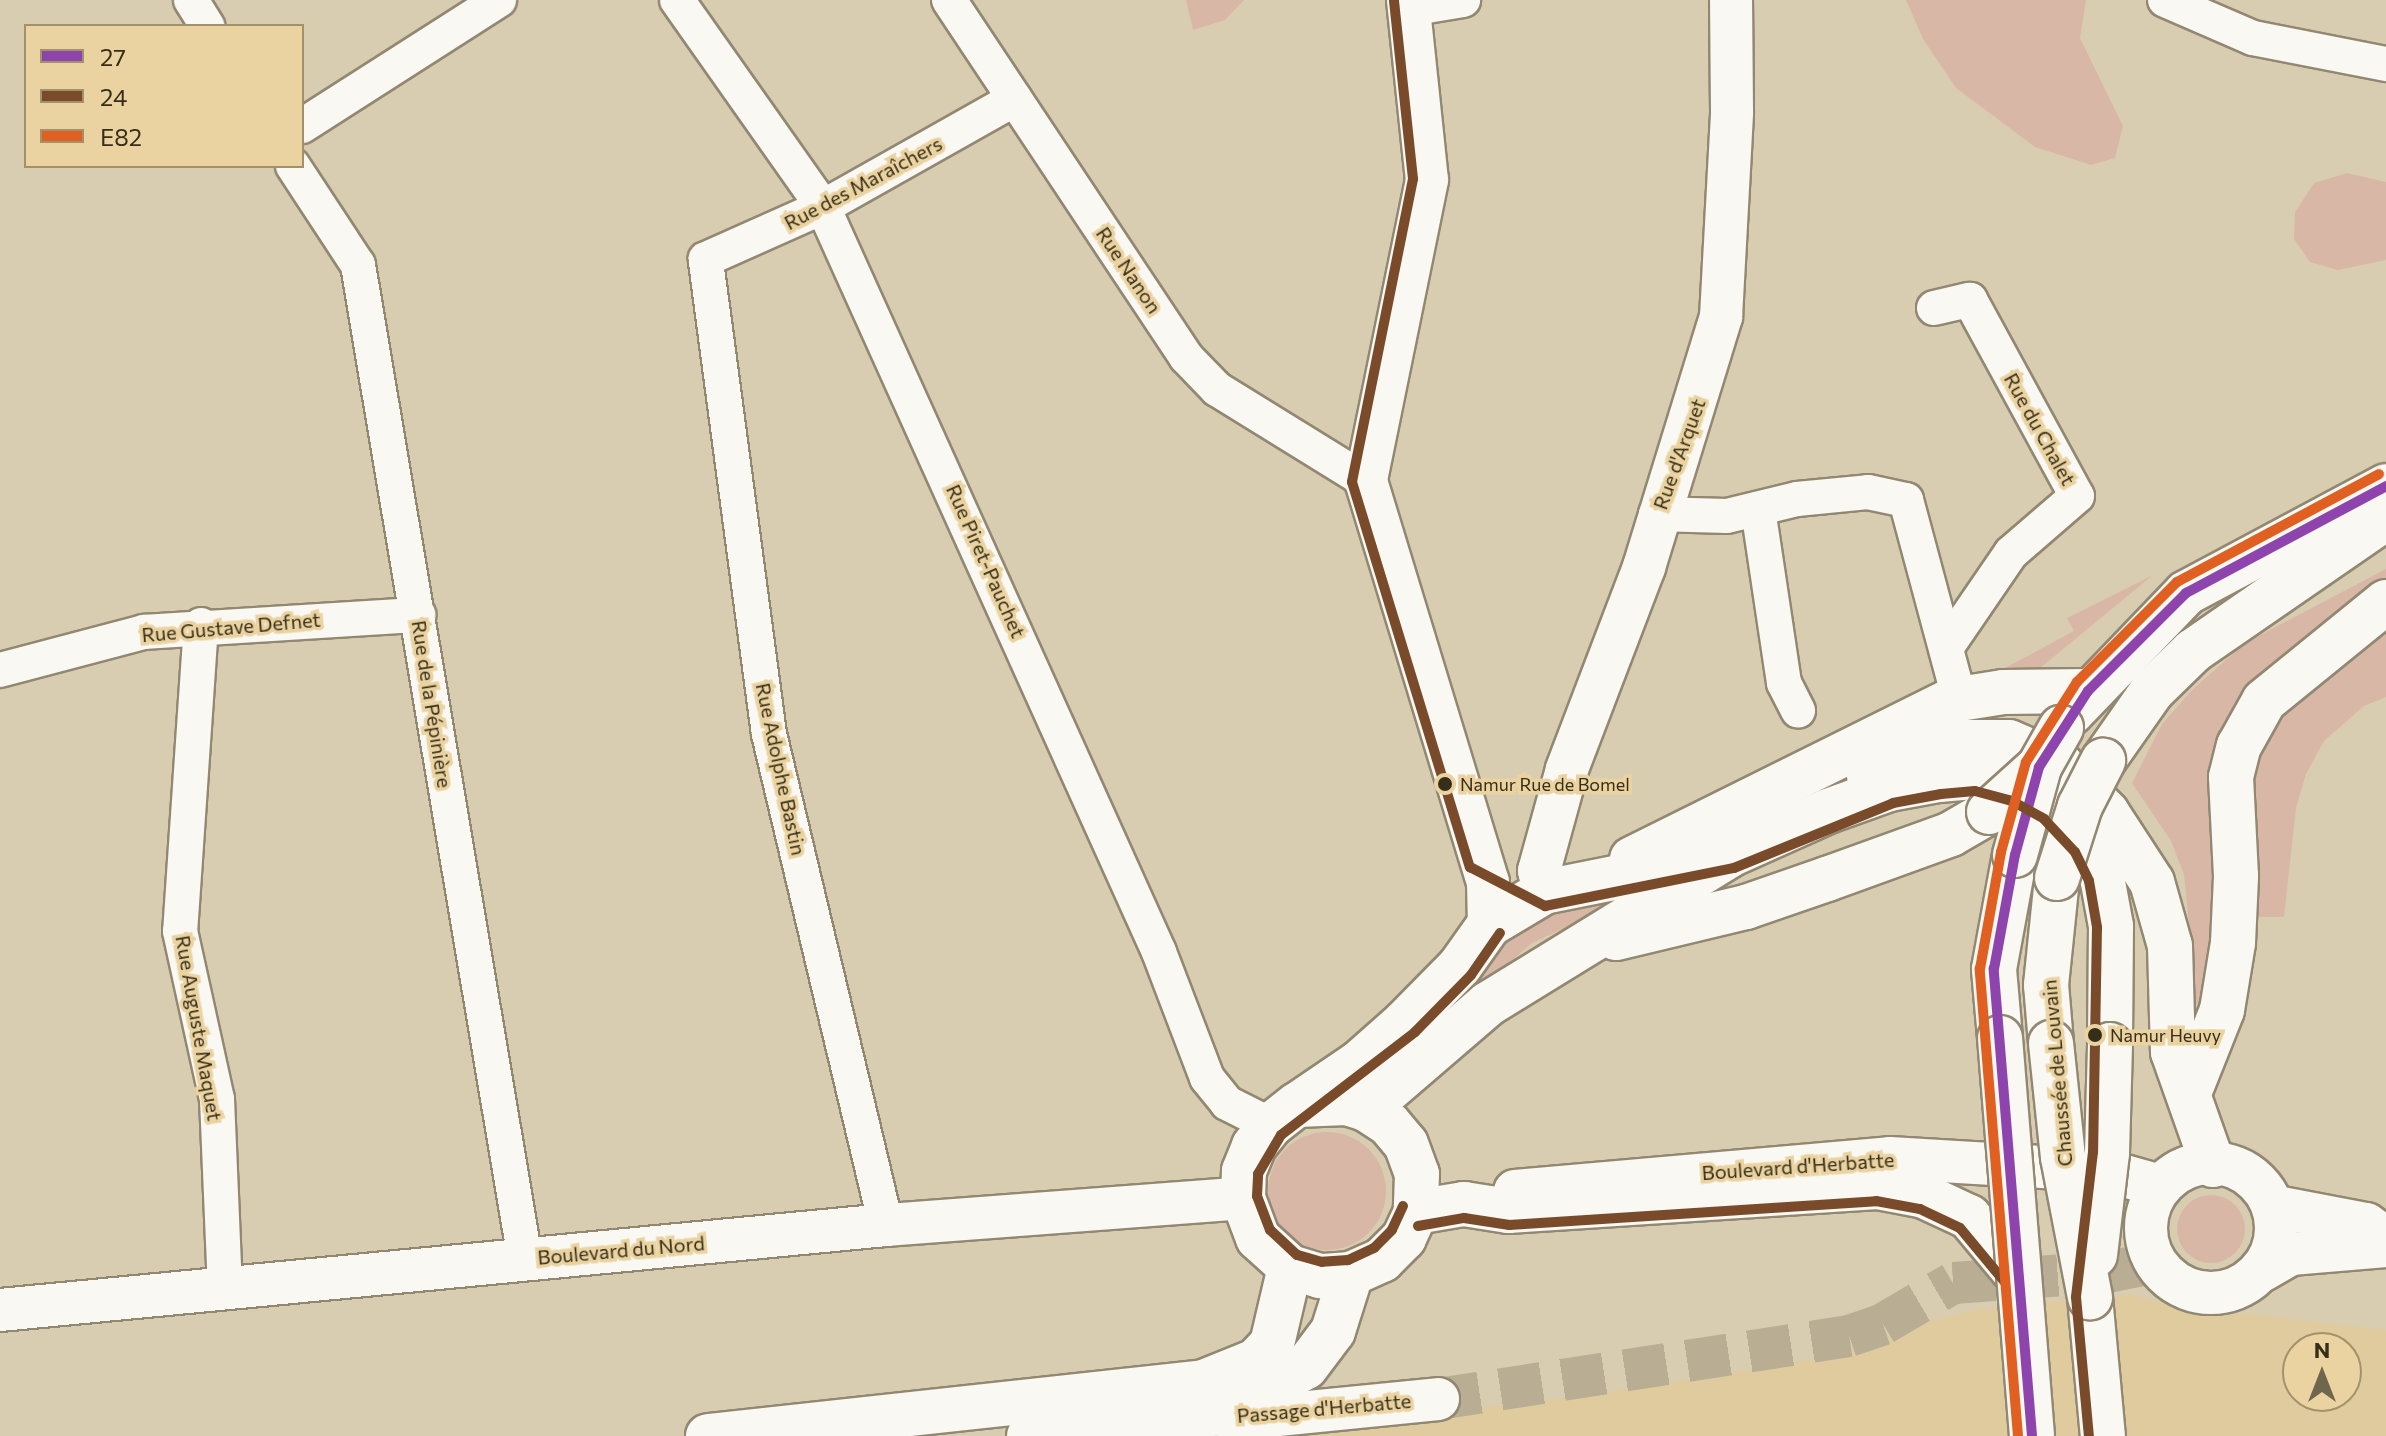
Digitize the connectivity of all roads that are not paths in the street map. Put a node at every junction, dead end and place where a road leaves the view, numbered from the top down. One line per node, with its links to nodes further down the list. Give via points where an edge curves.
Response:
1 (191, 0): 9 (street)
2 (499, 0): 12 (street)
3 (677, 0): 14 (street, Rue Piret-Pauchet)
4 (949, 0): 11 (street, Rue Nanon)
5 (1463, 0): 8 (street)
6 (1731, 0): 20 (street, Rue d'Arquet, via 1725,293 1701,392)
7 (2165, 0): 10 (street, via 2253,38)
8 (1408, 4): 17 (street, via 1427,180)
9 (206, 24)
10 (2386, 64)
11 (1015, 99): 14 (street, Rue des Maraîchers); 17 (street, Rue Nanon, via 1196,368 1217,389)
12 (304, 125)
13 (294, 168): 23 (street, Rue de la Pépinière, via 358,265)
14 (823, 207): 15 (street, Rue des Maraîchers); 39 (street, Rue Piret-Pauchet, via 1148,926 1207,1078 1227,1103)
15 (706, 259): 46 (street, Rue Adolphe Bastin, via 769,734)
16 (1934, 308): 25 (street, Rue du Chalet, via 1970,300 2077,496 2011,553)
17 (1366, 481): 33 (street)
18 (2386, 486): 27 (main road, via 2186,593)
19 (1758, 509): 20 (street, via 1727,516); 25 (street, via 1868,492 1906,500); 29 (street, via 1784,683)
20 (1656, 514): 34 (street, Rue d'Arquet, via 1644,567 1567,769 1539,871)
21 (2386, 518): 55 (main road, Chaussée de Louvain, bridge, via 2193,651 2152,691 2103,761 2080,806 2057,878 2046,985 2063,1157)
22 (2386, 602): 37 (main road, via 2264,701 2239,746 2230,788 2236,876 2233,943 2222,1010)
23 (418, 615): 24 (street, Rue Gustave Defnet); 49 (street, Rue de la Pépinière)
24 (201, 625): 26 (street, Rue Gustave Defnet, via 144,632); 54 (street, Rue Auguste Maquet, via 180,931 217,1099)
25 (1946, 648): 28 (street, via 1956,686)
26 (0, 670)
27 (2088, 691): 28 (main road, via 2003,692); 30 (main road, bridge)
28 (1953, 700): 34 (main road)
29 (1798, 711)
30 (2039, 767): 36 (main road, bridge, via 1989,812 1951,834 1746,907); 52 (main road, bridge, via 1994,969)
31 (1828, 811): 32 (main road); 37 (main road, via 1878,768 1951,742 2009,742 2060,764 2128,838 2152,882 2170,946 2173,1052); 55 (main road, bridge, via 1889,789 1976,777 2017,788 2053,808 2087,844 2102,877 2111,926 2107,1153)
32 (1730, 855): 34 (main road); 36 (main road)
33 (1482, 860): 34 (street); 35 (street)
34 (1564, 887): 35 (main road)
35 (1489, 925): 39 (main road, via 1460,966 1405,1022)
36 (1578, 946): 38 (main road, via 1488,1004)
37 (2189, 1093): 40 (main road)
38 (1366, 1109): 39 (main road, via 1347,1103); 45 (main road, via 1406,1144 1417,1174)
39 (1284, 1115): 42 (main road, via 1244,1171)
40 (2213, 1165): 41 (street, via 2186,1169); 44 (street, via 2245,1173)
41 (2160, 1186): 43 (street, Boulevard d'Herbatte, via 2107,1171 1890,1158 1508,1191); 51 (street, via 2146,1207 2147,1245 2168,1277 2202,1293 2225,1292)
42 (1243, 1198): 46 (street, Boulevard du Nord); 50 (main road, via 1258,1238)
43 (1486, 1204): 45 (main road); 52 (main road, via 1508,1211 1877,1187 1924,1196 1969,1217)
44 (2276, 1207): 47 (street, via 2366,1224); 51 (street, via 2274,1249)
45 (1416, 1212): 53 (main road, via 1404,1238 1382,1260)
46 (886, 1225): 49 (street, Boulevard du Nord)
47 (2386, 1238)
48 (2386, 1246): 51 (street, via 2291,1254)
49 (525, 1259): 54 (street, Boulevard du Nord)
50 (1290, 1267): 53 (main road, via 1320,1276); 59 (main road, via 1272,1344 1256,1361 1204,1382)
51 (2263, 1270)
52 (2015, 1272): 61 (main road, bridge)
53 (1351, 1274): 58 (main road, via 1333,1331 1306,1367)
54 (225, 1288): 56 (street, Boulevard du Nord)
55 (2090, 1297): 62 (main road)
56 (0, 1310)
57 (1438, 1399): 58 (street, Passage d'Herbatte, via 1248,1418)
58 (1211, 1414): 60 (main road)
59 (708, 1436)
60 (1029, 1436)
61 (2032, 1436)
62 (2103, 1436)

